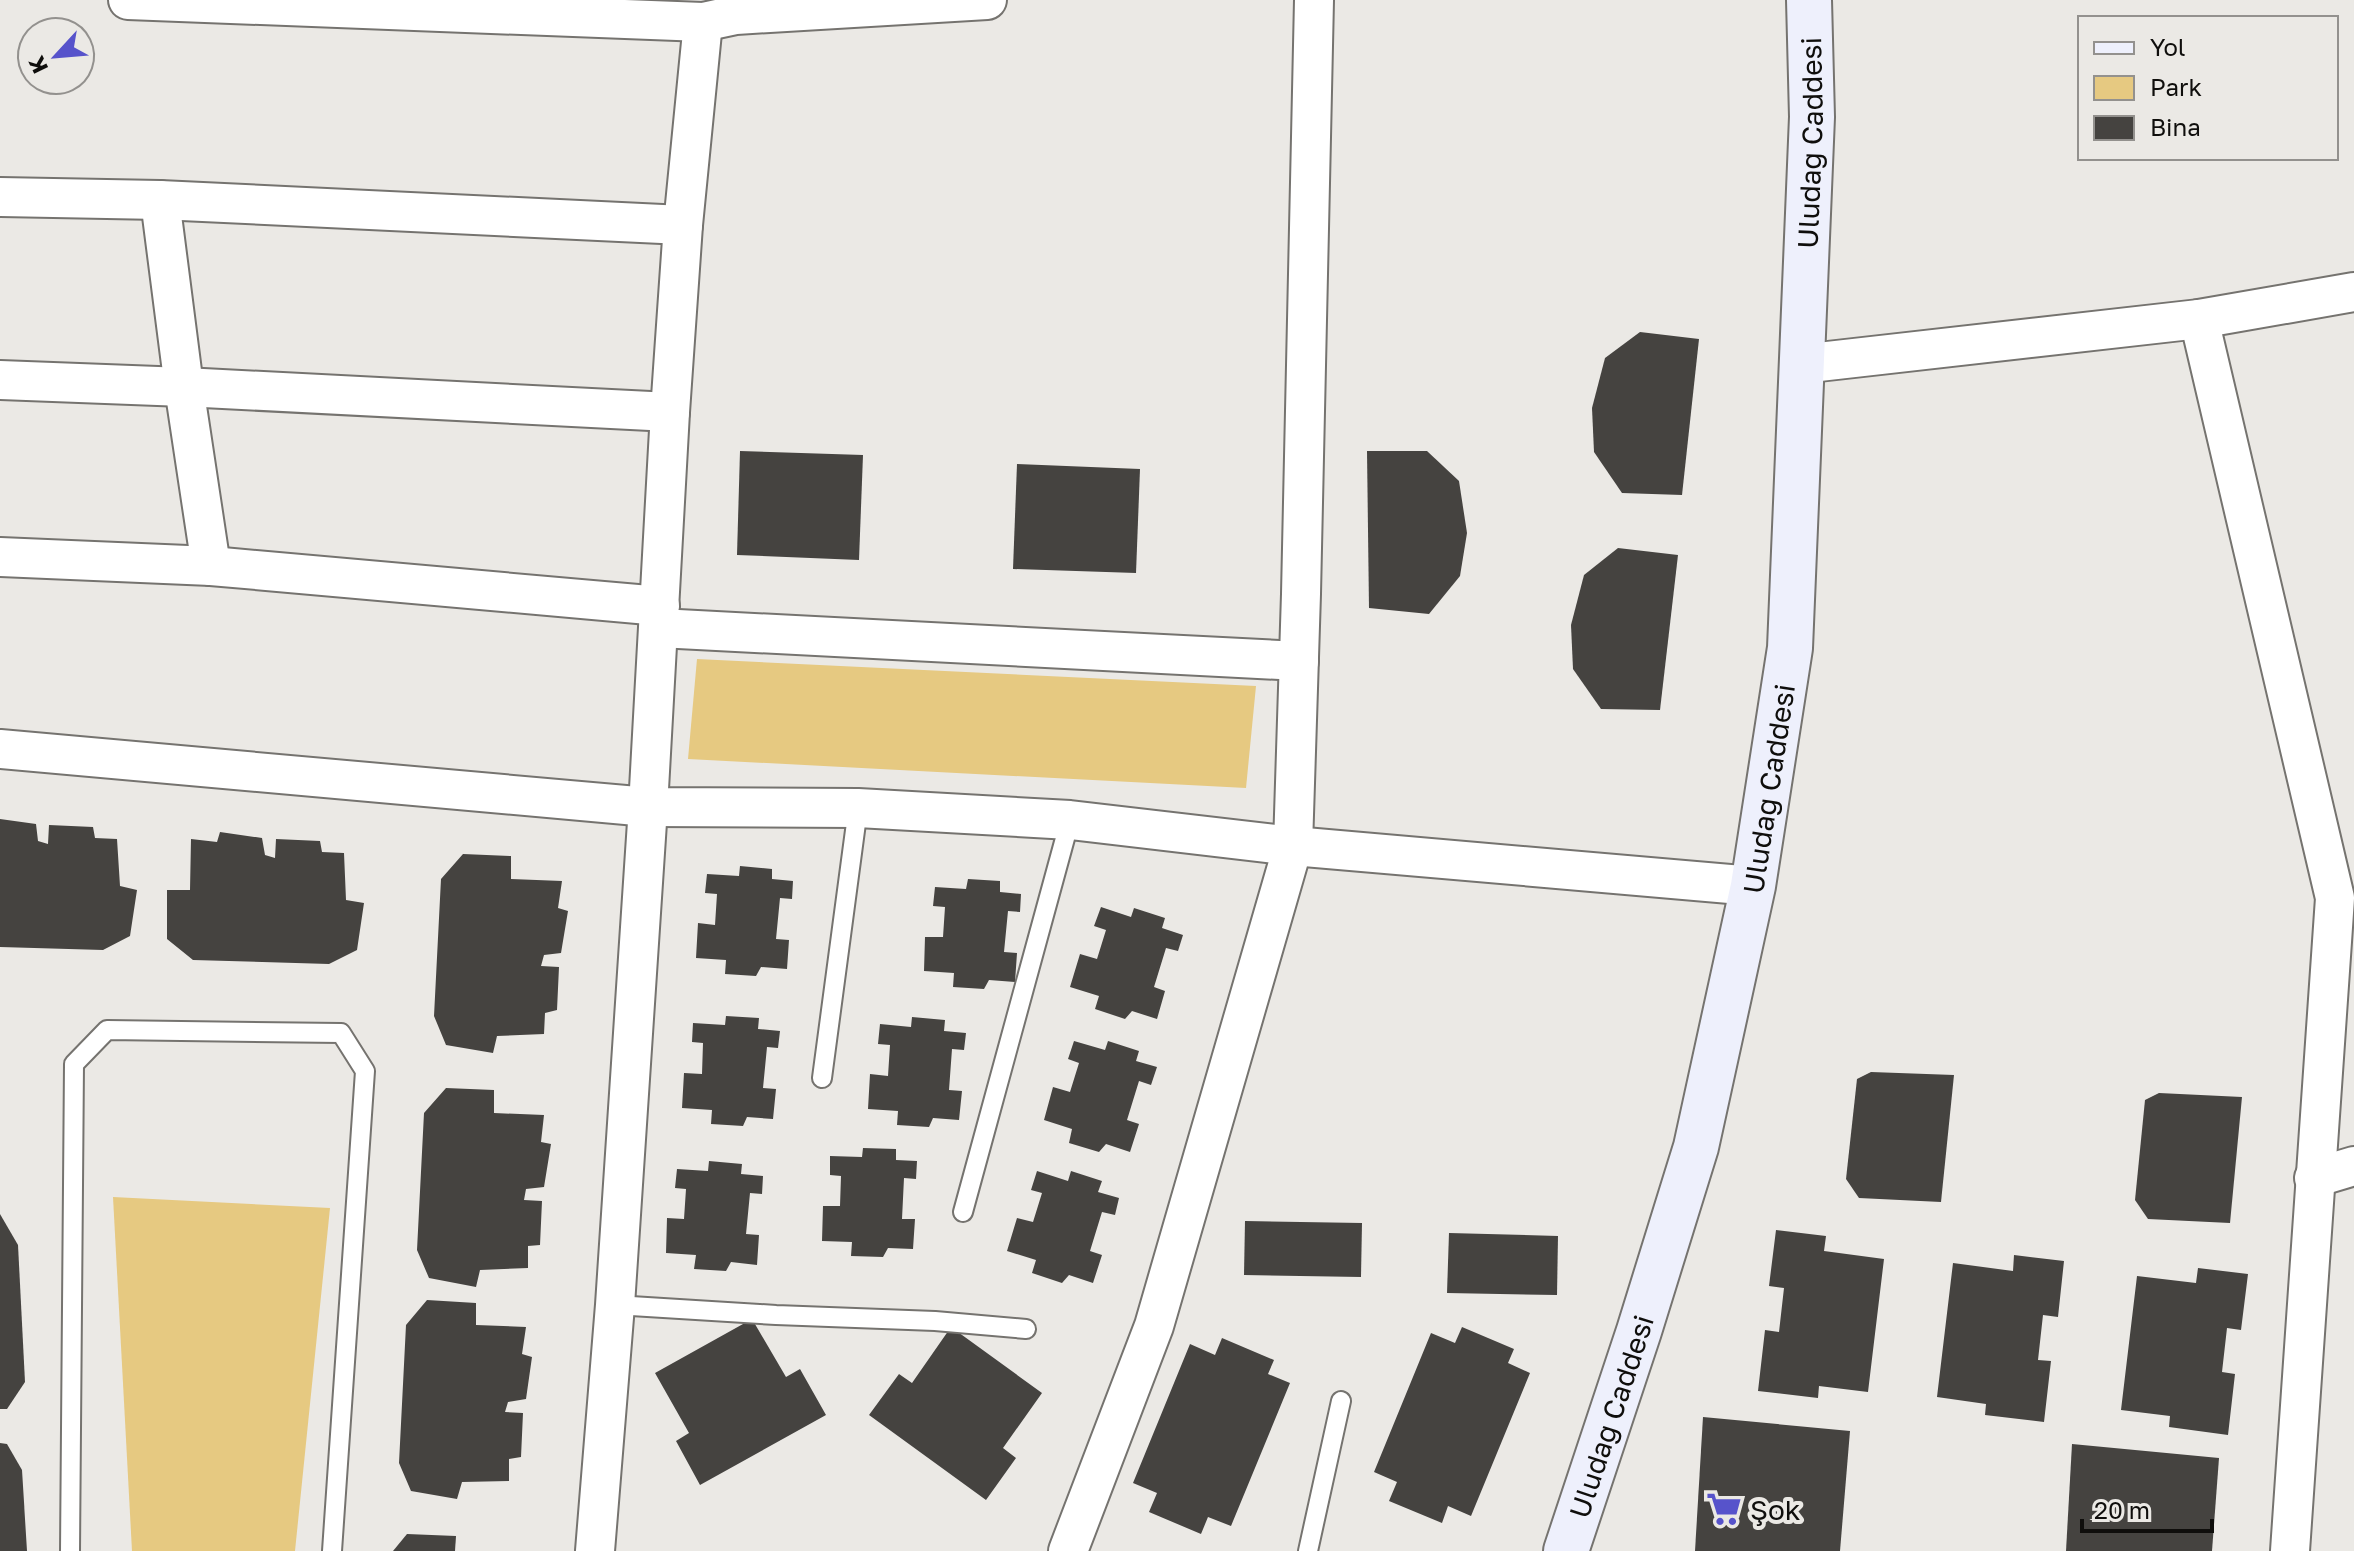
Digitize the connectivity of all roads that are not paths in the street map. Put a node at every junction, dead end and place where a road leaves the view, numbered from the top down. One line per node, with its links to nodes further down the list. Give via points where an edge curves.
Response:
1 (128, 0): 5 (street)
2 (987, 0): 7 (street)
3 (1314, 0): 20 (street)
4 (1809, 0): 13 (street, Uludağ Caddesi, via 1812,117)
5 (170, 1): 6 (street)
6 (255, 2): 7 (street)
7 (725, 12): 10 (street)
8 (0, 197): 9 (street)
9 (160, 200): 10 (street); 15 (street)
10 (683, 225): 16 (street)
11 (2354, 292): 12 (street)
12 (2199, 319): 13 (street); 29 (street, via 2335,898)
13 (1801, 364): 26 (street, Uludağ Caddesi, via 1790,648)
14 (0, 380): 15 (street)
15 (184, 387): 16 (street); 18 (street)
16 (670, 412): 19 (street)
17 (0, 557): 18 (street)
18 (211, 566): 19 (street)
19 (660, 617): 20 (street); 22 (street)
20 (1299, 661): 25 (street)
21 (0, 749): 22 (street)
22 (648, 807): 23 (street); 31 (street)
23 (858, 808): 24 (street); 27 (lane)
24 (1070, 820): 25 (street); 30 (lane)
25 (1293, 846): 26 (street); 37 (street, via 1154,1326)
26 (1753, 886): 39 (street, Uludağ Caddesi, via 1696,1147)
27 (822, 1078)
28 (2354, 1166): 29 (street)
29 (2314, 1178): 40 (street)
30 (963, 1212)
31 (615, 1305): 32 (lane); 36 (street)
32 (1026, 1329)
33 (1341, 1401): 38 (lane)
34 (70, 1551): 35 (lane, via 74,1064 107,1030 341,1033 365,1071)
35 (332, 1551)
36 (595, 1551)
37 (1068, 1551)
38 (1308, 1551)
39 (1566, 1551)
40 (2290, 1551)

